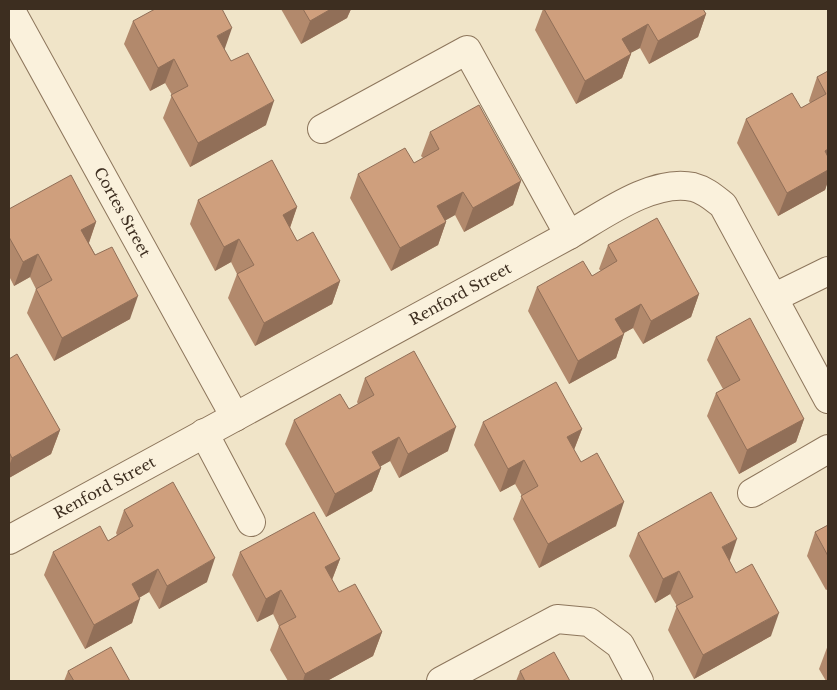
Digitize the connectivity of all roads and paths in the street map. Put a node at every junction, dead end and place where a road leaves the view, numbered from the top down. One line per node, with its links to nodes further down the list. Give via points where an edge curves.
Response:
1 (10, 9): 7 (street, Cortes Street)
2 (322, 129): 3 (street, via 467,50)
3 (569, 235): 5 (street, Renford Street, via 630,199 655,190 693,187 723,205); 7 (street, Renford Street)
4 (828, 272): 5 (street)
5 (775, 297): 6 (street, Renford Street)
6 (828, 399)
7 (234, 416): 8 (street, Renford Street)
8 (204, 433): 11 (street); 12 (street, Renford Street)
9 (828, 449): 10 (street)
10 (752, 492)
11 (251, 522)
12 (9, 540)
13 (441, 681): 14 (street, via 557,619 589,622 620,645)
14 (639, 681)

